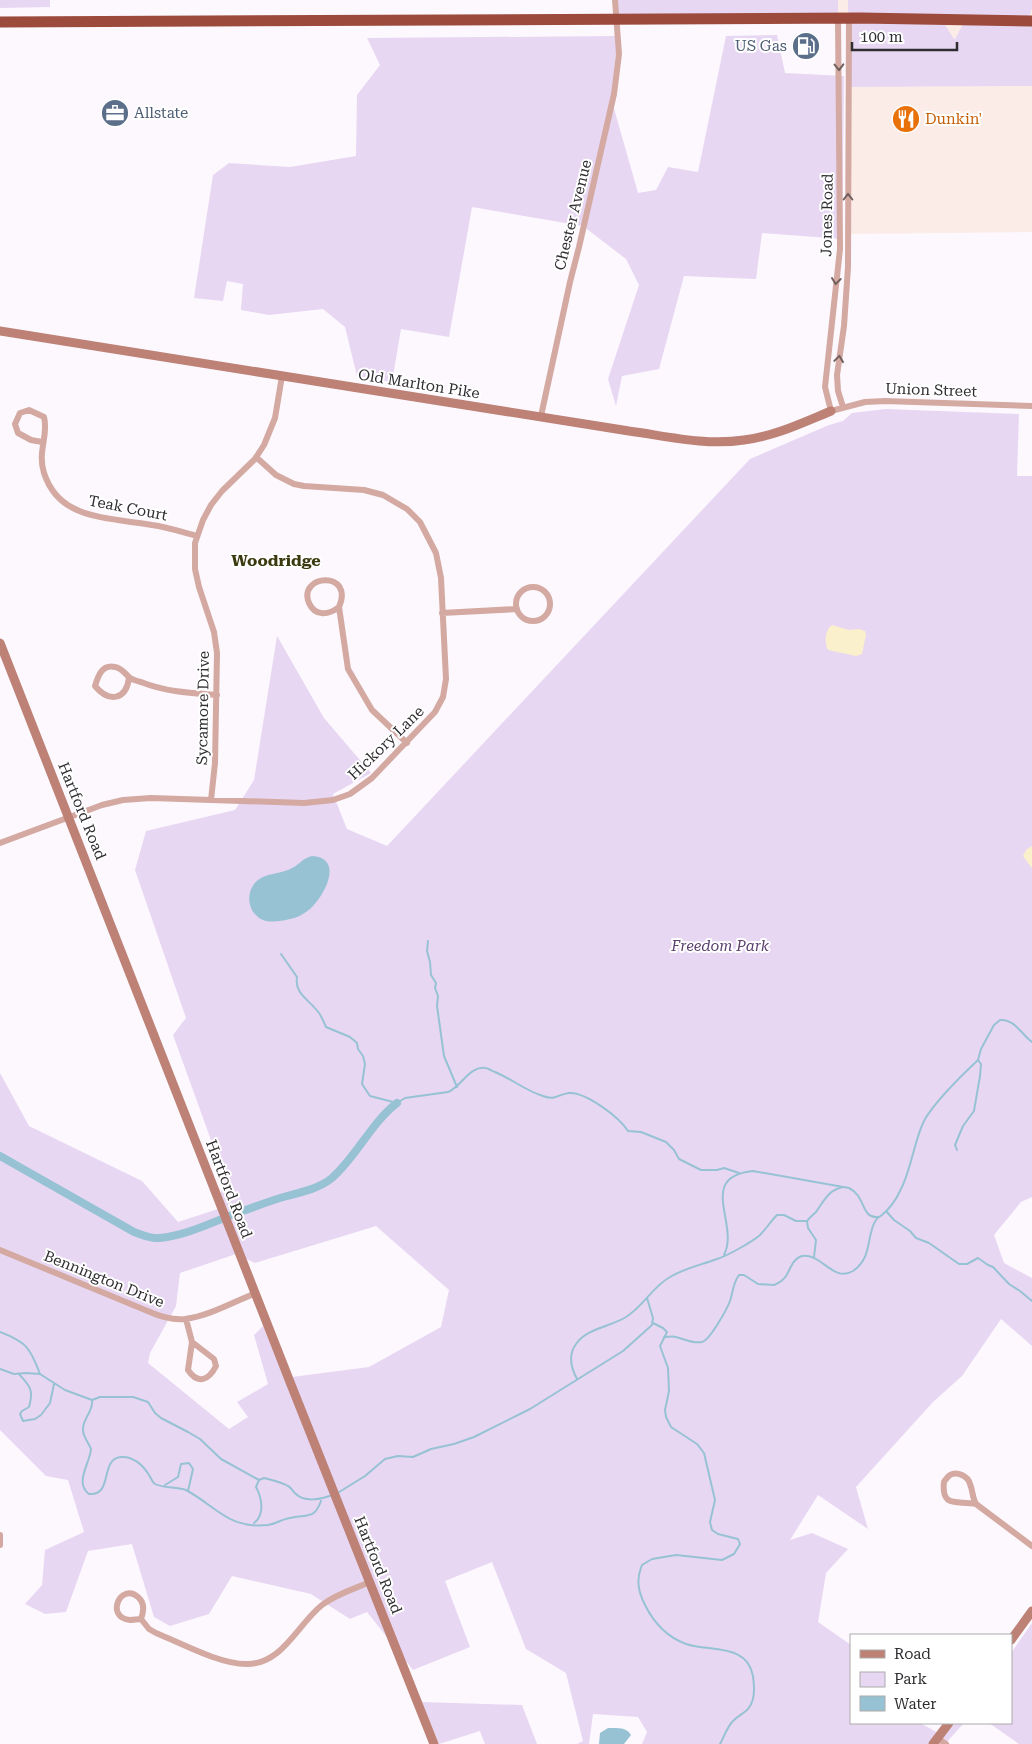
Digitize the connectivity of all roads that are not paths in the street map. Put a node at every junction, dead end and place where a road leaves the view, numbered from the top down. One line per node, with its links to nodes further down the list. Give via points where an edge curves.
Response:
1 (615, 0): 3 (street, Chester Avenue)
2 (844, 18): 3 (highway); 4 (highway); 9 (street, Jones Road, one-way to 2, via 837,375 848,267); 10 (street, Jones Road, one-way to 10, via 840,248 825,387)
3 (617, 19): 5 (highway); 11 (street, Chester Avenue, via 619,54 612,104)
4 (1032, 20)
5 (0, 22)
6 (0, 331): 7 (street, Old Marlton Pike)
7 (282, 376): 11 (street, Old Marlton Pike); 13 (street, Sycamore Drive, via 273,424)
8 (1032, 406): 9 (street, Union Street, via 885,401)
9 (843, 407): 10 (street, Union Street)
10 (831, 411): 11 (street, Old Marlton Pike, via 775,434 728,442 693,440)
11 (541, 416)
12 (42, 442): 12 (street, Teak Court, via 46,426 44,417 29,410 20,413 15,424 18,433); 14 (street, Teak Court, via 41,457 47,481 58,497 73,508)
13 (256, 457): 14 (street, Sycamore Drive, via 222,490 207,512); 17 (street, Hickory Lane, via 276,475 294,484 364,490 383,495 407,509 424,529 436,553)
14 (197, 536): 20 (street, Sycamore Drive, via 195,569 216,642)
15 (339, 607): 15 (street, via 342,599 337,584 321,579 309,589 307,598 316,611 324,614); 21 (street, via 348,668 372,710)
16 (517, 608): 16 (street, via 522,617 531,621 540,620 548,614 551,605 541,589 532,587 517,599); 17 (street)
17 (442, 613): 21 (street, Hickory Lane, via 446,670 443,697 435,712)
18 (0, 643): 23 (street, Hartford Road)
19 (129, 678): 19 (street, via 115,666 107,667 98,676 95,686 107,697 116,696 128,688); 20 (street, via 166,691)
20 (217, 695): 22 (street, Sycamore Drive)
21 (407, 742): 22 (street, Hickory Lane, via 365,784 333,800 304,803)
22 (211, 800): 23 (street, Hickory Lane, via 132,799 110,802)
23 (70, 818): 24 (street, Hickory Lane); 26 (street, Hartford Road)
24 (0, 844)
25 (0, 1250): 27 (street, Bennington Drive, via 155,1314)
26 (256, 1293): 27 (street, Bennington Drive); 33 (street, Hartford Road)
27 (186, 1319): 28 (street)
28 (192, 1342): 28 (street, via 188,1370 192,1376 207,1378 216,1366 214,1359)
29 (976, 1504): 29 (street, via 970,1482 964,1476 950,1475 944,1482 944,1495 948,1500); 32 (street)
30 (0, 1535): 31 (street)
31 (0, 1545)
32 (1032, 1546)
33 (370, 1582): 35 (street, via 328,1600 280,1651 253,1664 229,1662 177,1642 149,1629); 39 (street, Hartford Road)
34 (1032, 1611): 36 (street)
35 (142, 1618): 35 (street, via 143,1602 132,1593 120,1596 116,1607 118,1613 130,1620)
36 (1012, 1639)
37 (948, 1724): 38 (street)
38 (935, 1741): 40 (street)
39 (434, 1744)
40 (946, 1744)

